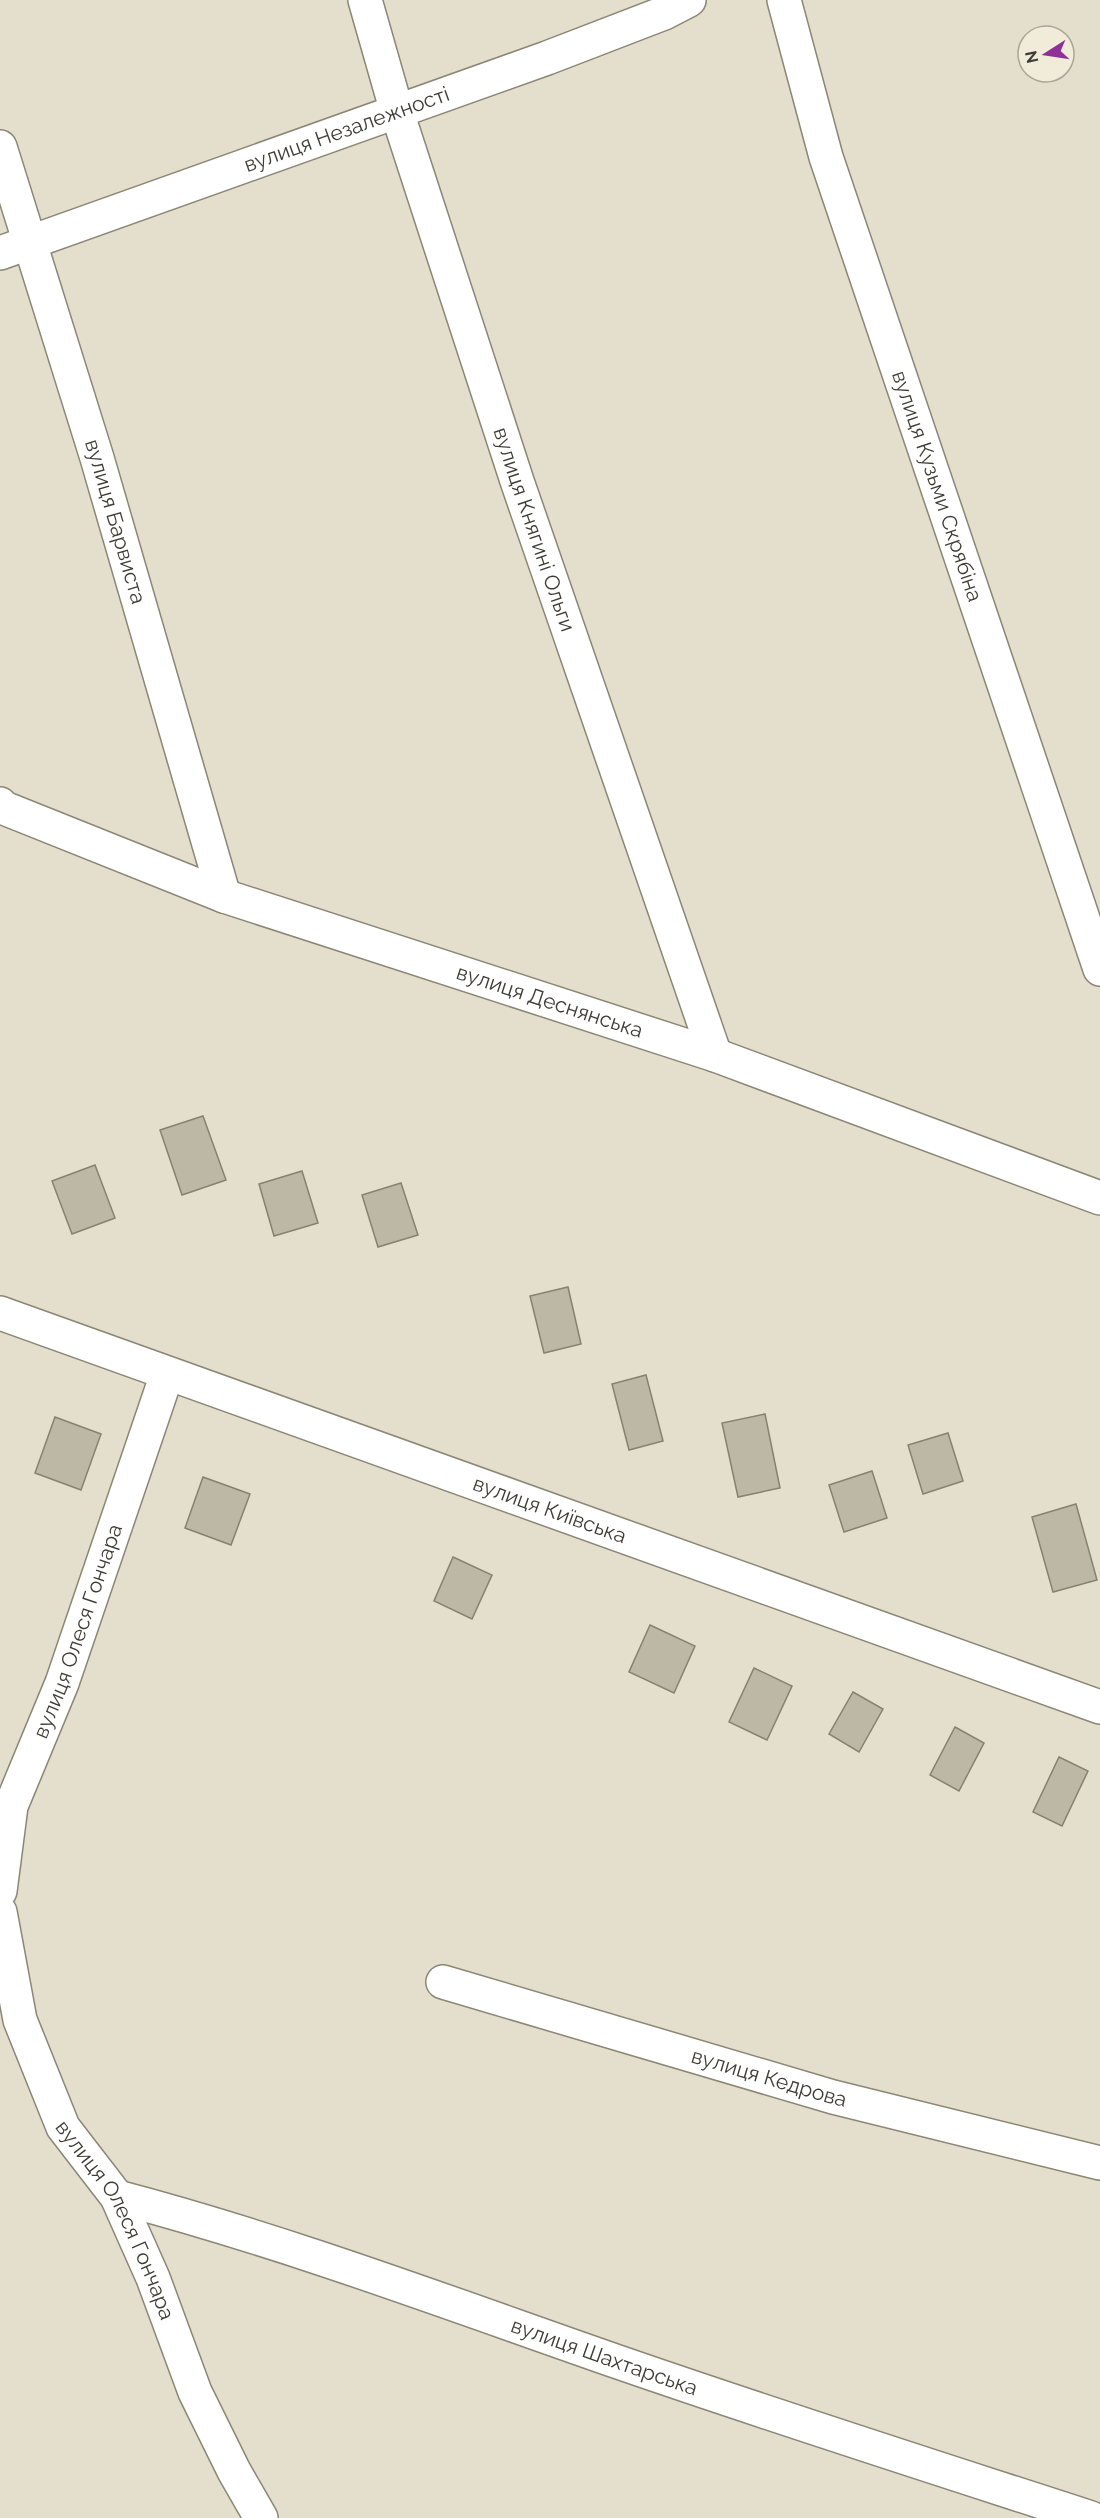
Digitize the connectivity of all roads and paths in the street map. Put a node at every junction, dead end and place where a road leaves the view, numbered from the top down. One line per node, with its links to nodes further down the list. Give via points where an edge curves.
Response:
1 (365, 0): 4 (street, вулиця Княгині Ольги)
2 (689, 0): 4 (street, вулиця Незалежності, via 547,58)
3 (784, 0): 10 (street, вулиця Кузьми Скрябіна, via 826,157)
4 (397, 112): 6 (street, вулиця Незалежності); 11 (street, вулиця Княгині Ольги, via 517,481)
5 (0, 147): 6 (street, вулиця Барвиста)
6 (30, 242): 7 (street, вулиця Незалежності); 9 (street, вулиця Барвиста)
7 (0, 253)
8 (0, 804): 9 (street, вулиця Деснянська)
9 (224, 896): 11 (street, вулиця Деснянська)
10 (1100, 969)
11 (715, 1055): 12 (street, вулиця Деснянська)
12 (1100, 1198)
13 (0, 1313): 14 (street, вулиця Київська)
14 (167, 1374): 15 (street, вулиця Київська); 16 (street, вулиця Олеся Гончара, via 62,1683 11,1806)
15 (1100, 1707)
16 (0, 1891)
17 (0, 1912): 20 (street, вулиця Олеся Гончара, via 20,2020 63,2127)
18 (443, 1982): 19 (street, вулиця Кедрова, via 832,2097)
19 (1100, 2163)
20 (117, 2197): 21 (street, вулиця Олеся Гончара, via 153,2278 195,2392); 22 (street, вулиця Шахтарська, via 375,2276 623,2364)
21 (261, 2518)
22 (1091, 2518)

